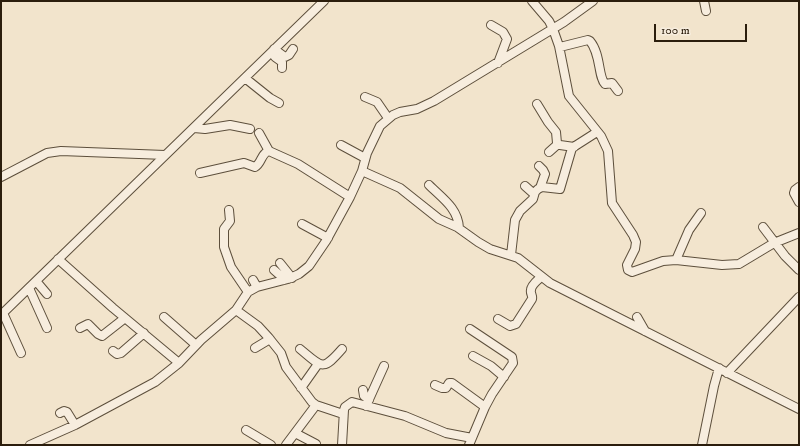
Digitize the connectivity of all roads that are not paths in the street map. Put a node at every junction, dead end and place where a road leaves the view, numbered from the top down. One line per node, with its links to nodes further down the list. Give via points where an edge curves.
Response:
1 (324, 1): 10 (street)
2 (532, 1): 7 (street, via 549,20)
3 (593, 1): 7 (street)
4 (704, 1): 5 (street)
5 (706, 10)
6 (492, 25): 11 (street, via 504,32 507,39)
7 (553, 29): 8 (street); 11 (street)
8 (560, 48): 14 (street, via 590,41 598,57 602,81 605,84 612,83); 21 (street, via 569,96)
9 (293, 49): 10 (street, via 285,57)
10 (272, 52): 12 (street, via 283,63); 13 (street)
11 (498, 63): 18 (street, via 425,106 400,112)
12 (282, 68)
13 (245, 78): 16 (street); 19 (street)
14 (618, 91)
15 (365, 97): 18 (street, via 377,102)
16 (279, 103)
17 (537, 104): 23 (street, via 556,132)
18 (388, 118): 29 (street, via 380,126)
19 (194, 128): 20 (street, via 205,130 230,125); 28 (street)
20 (250, 129)
21 (597, 132): 25 (street); 50 (street, via 604,140 608,151 612,203 636,242 627,265 628,270 632,272 663,261)
22 (259, 133): 26 (street)
23 (558, 144): 25 (street); 27 (street)
24 (341, 145): 29 (street)
25 (574, 147): 37 (street, via 561,188 558,190 542,187)
26 (269, 151): 32 (street, via 255,167 244,163); 38 (street, via 298,164)
27 (549, 152)
28 (165, 155): 33 (street, via 62,151 47,153); 49 (street)
29 (365, 158): 31 (street)
30 (539, 166): 37 (street, via 545,174)
31 (362, 171): 38 (street); 44 (street, via 400,188 439,219)
32 (200, 173)
33 (1, 177)
34 (429, 185): 44 (street, via 452,207)
35 (525, 186): 37 (street)
36 (799, 187): 39 (street, via 794,193)
37 (537, 191): 48 (street, via 515,220)
38 (350, 197): 46 (street)
39 (799, 202)
40 (228, 210): 58 (street, via 230,221 224,228 226,265)
41 (701, 213): 50 (street)
42 (302, 224): 46 (street)
43 (763, 227): 47 (street)
44 (459, 228): 48 (street, via 490,249)
45 (799, 233): 47 (street)
46 (328, 238): 55 (street, via 309,266)
47 (774, 243): 50 (street, via 739,264); 53 (street)
48 (511, 255): 54 (street)
49 (58, 259): 56 (street); 65 (street)
50 (676, 260)
51 (280, 263): 55 (street)
52 (274, 270): 55 (street)
53 (799, 270)
54 (541, 277): 66 (street, via 531,287 532,299 516,324 510,326); 70 (street)
55 (288, 279): 58 (street, via 255,283)
56 (36, 281): 57 (street); 59 (street)
57 (29, 288): 62 (street); 67 (street)
58 (248, 292): 61 (street)
59 (47, 294)
60 (799, 297): 86 (street)
61 (236, 310): 73 (street, via 258,326); 74 (street)
62 (2, 314): 80 (street)
63 (164, 317): 74 (street)
64 (637, 317): 70 (street)
65 (125, 318): 68 (street, via 102,336 88,324); 71 (street)
66 (498, 319)
67 (47, 328)
68 (80, 328)
69 (470, 329): 79 (street)
70 (645, 332): 85 (street)
71 (144, 333): 77 (street, via 121,354); 82 (street)
72 (493, 337): 79 (street)
73 (270, 339): 75 (street); 89 (street)
74 (196, 345): 82 (street)
75 (255, 348)
76 (342, 349): 83 (street, via 330,362)
77 (112, 350)
78 (300, 350): 83 (street)
79 (503, 350): 87 (street, via 512,357 513,363)
80 (21, 353)
81 (473, 356): 87 (street)
82 (179, 363): 97 (street, via 155,382)
83 (318, 364): 89 (street)
84 (384, 366): 91 (street)
85 (719, 368): 86 (street); 106 (street)
86 (727, 373): 94 (street)
87 (504, 377): 93 (street)
88 (435, 384): 93 (street, via 446,388 452,382)
89 (301, 388): 92 (street)
90 (363, 390): 91 (street)
91 (367, 403): 96 (street, via 352,402 345,407); 100 (street)
92 (316, 405): 96 (street); 99 (street)
93 (485, 406): 100 (street)
94 (799, 409)
95 (60, 413): 97 (street, via 67,412)
96 (344, 414): 105 (street)
97 (75, 425): 102 (street)
98 (246, 430): 103 (street)
99 (295, 433): 101 (street); 104 (street)
100 (470, 442)
101 (316, 444)
102 (30, 445)
103 (271, 445)
104 (286, 445)
105 (342, 445)
106 (702, 445)

